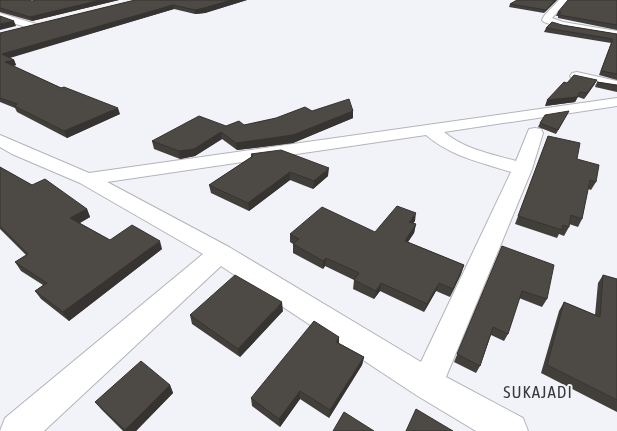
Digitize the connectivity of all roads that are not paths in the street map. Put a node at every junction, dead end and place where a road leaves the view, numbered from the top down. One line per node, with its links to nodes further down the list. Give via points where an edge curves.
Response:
1 (564, 0): 4 (street, via 547,20 561,25)
2 (0, 16): 3 (street, via 35,25)
3 (13, 31)
4 (617, 34)
5 (577, 76): 6 (street)
6 (617, 85)
7 (617, 102): 8 (street)
8 (431, 130): 11 (street, via 445,142 464,152); 12 (street)
9 (535, 134): 11 (street)
10 (6, 148): 12 (street)
11 (522, 169): 14 (street)
12 (87, 179): 13 (street)
13 (220, 253): 14 (street); 15 (street)
14 (427, 384): 16 (street)
15 (18, 431)
16 (510, 431)

